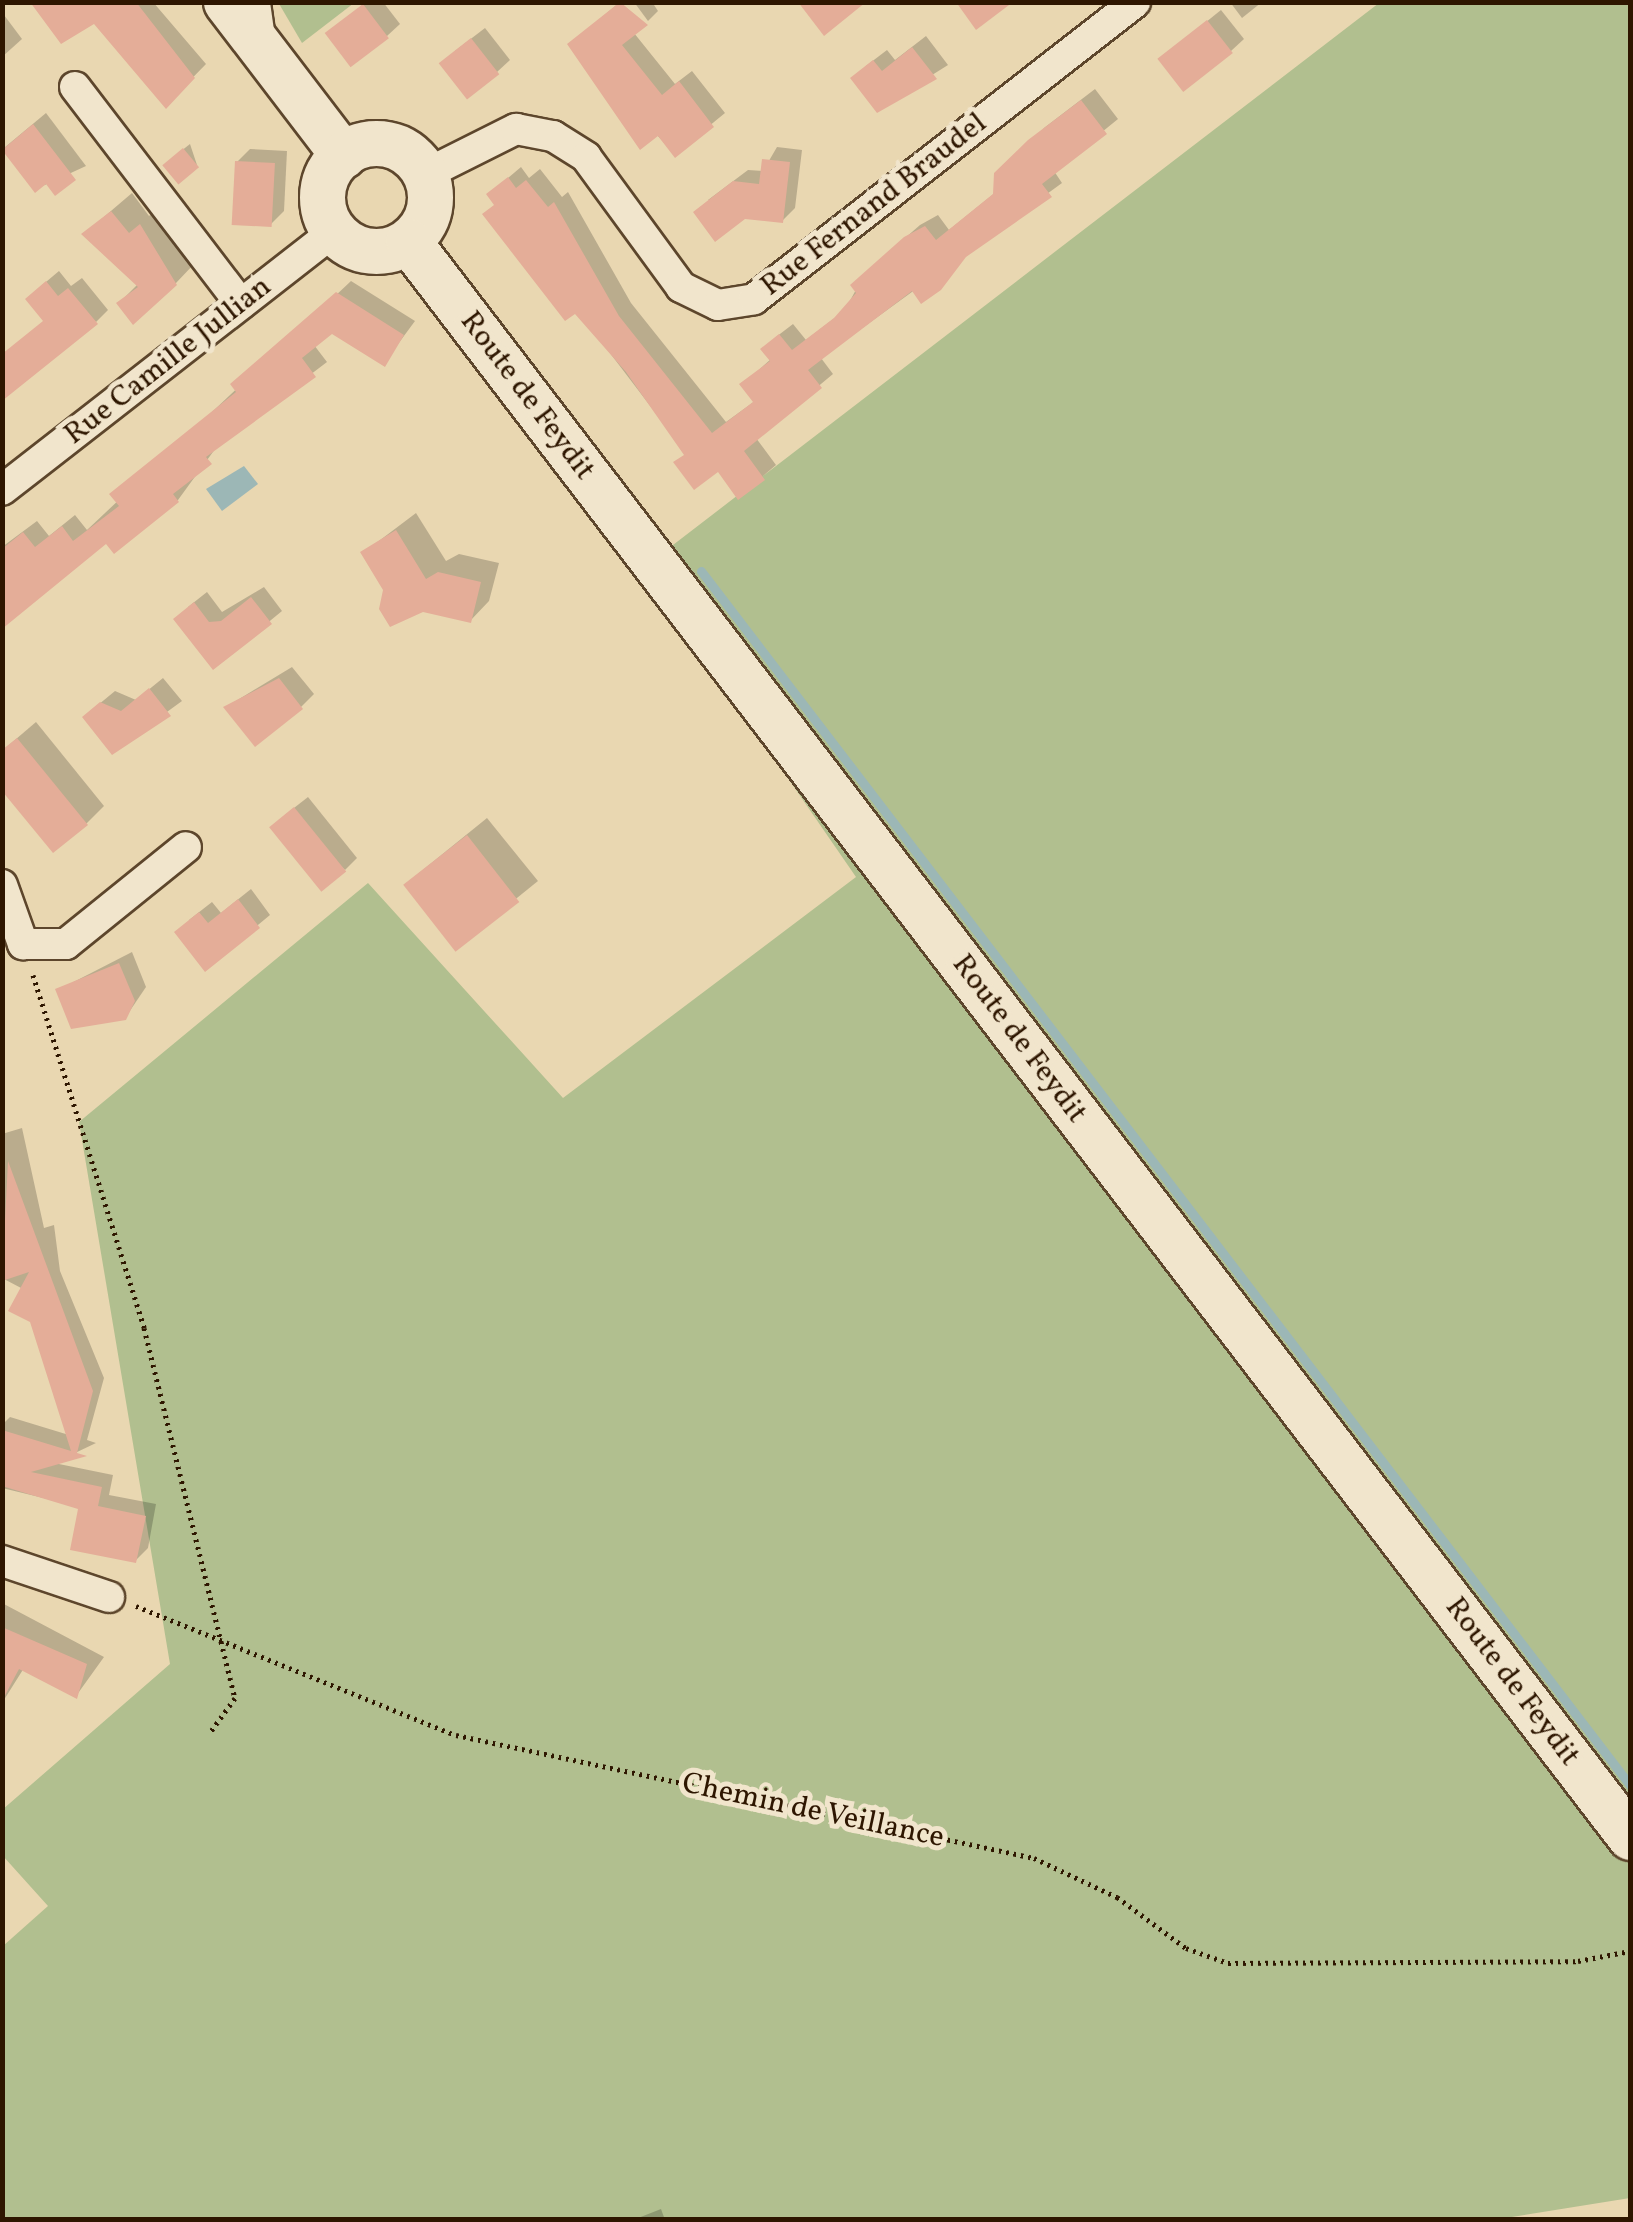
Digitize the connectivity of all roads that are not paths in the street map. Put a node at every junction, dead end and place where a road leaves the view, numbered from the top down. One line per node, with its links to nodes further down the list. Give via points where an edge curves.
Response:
1 (226, 2): 4 (street)
2 (262, 2): 4 (lane)
3 (1135, 2): 7 (street, Rue Fernand Braudel, via 754,300 718,305 680,287 586,157 553,136 516,129)
4 (270, 60): 6 (street)
5 (75, 87): 10 (street)
6 (343, 155): 7 (street, via 398,147); 8 (street, via 322,192)
7 (426, 174): 9 (street, via 429,211)
8 (334, 232): 9 (street, via 368,251); 10 (street, Rue Camille Jullian)
9 (408, 241): 16 (street, Route de Feydit)
10 (241, 304): 11 (street, Rue Camille Jullian)
11 (2, 490)
12 (186, 847): 13 (street, via 66,944 23,944)
13 (2, 884)
14 (2, 1561): 15 (street)
15 (109, 1596)
16 (1630, 1837)

